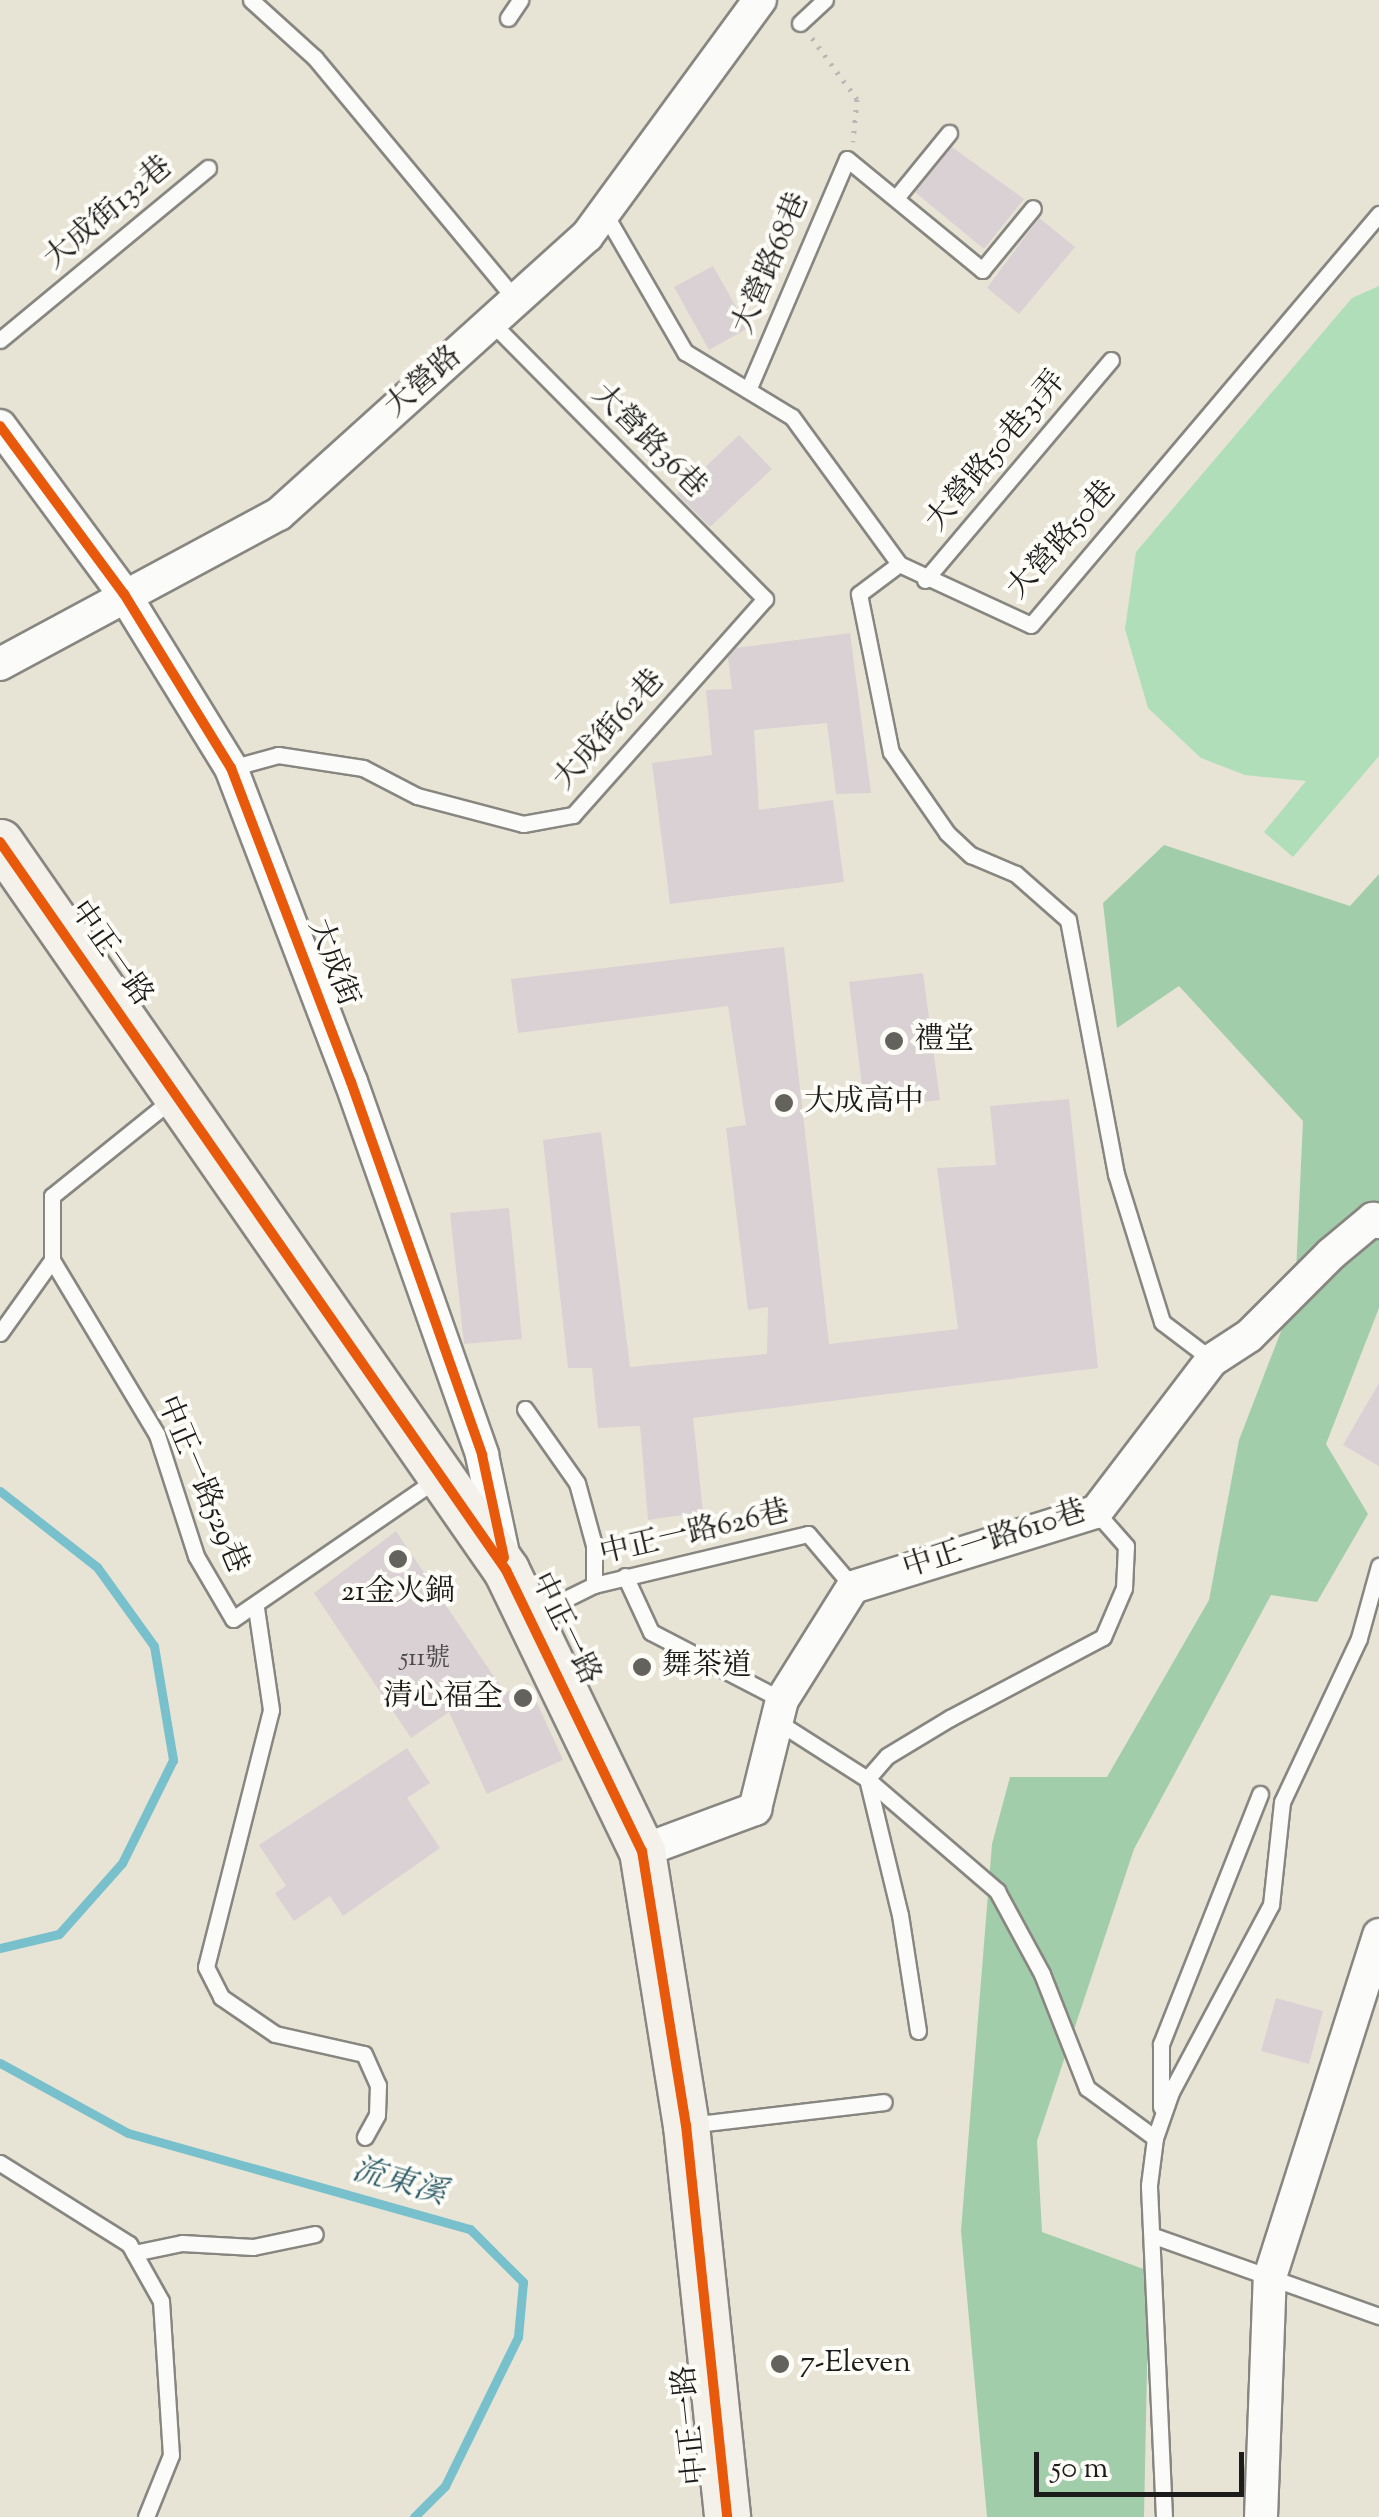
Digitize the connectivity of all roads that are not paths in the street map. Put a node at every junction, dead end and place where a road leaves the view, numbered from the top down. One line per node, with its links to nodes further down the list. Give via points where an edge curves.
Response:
1 (251, 0): 13 (lane, via 315,58)
2 (520, 0): 5 (lane)
3 (760, 0): 11 (street, 大營路)
4 (825, 0): 6 (lane)
5 (508, 18)
6 (800, 23)
7 (949, 133): 9 (lane)
8 (208, 168): 15 (lane, 大成街132巷)
9 (896, 198): 10 (lane, via 982,270); 17 (lane, 大營路68巷, via 848,159)
10 (1033, 208)
11 (604, 214): 13 (street, 大營路); 17 (lane, 大營路50巷, via 686,352)
12 (1379, 214): 20 (lane, 大營路50巷, via 1031,625)
13 (516, 300): 14 (street, 大營路)
14 (492, 324): 21 (street, 大營路, via 279,514); 22 (lane, 大營路36巷)
15 (0, 340)
16 (1111, 360): 20 (lane, 大營路50巷31弄)
17 (748, 390): 19 (lane, 大營路50巷, via 792,417)
18 (0, 426): 21 (street, 大成街)
19 (899, 564): 20 (lane, 大營路50巷); 30 (lane, via 858,594 892,752 947,833 971,855 1016,874 1068,920 1116,1174 1162,1322)
20 (924, 580)
21 (124, 594): 23 (street, 大營路); 24 (street, 大成街)
22 (765, 599): 24 (lane, 大成街62巷, via 573,815 523,824 417,796 363,768 278,754)
23 (0, 664)
24 (231, 768): 35 (street, 大成街, via 358,1100 482,1456)
25 (0, 842): 26 (main road, 中正一路)
26 (179, 1093): 28 (lane, via 52,1196); 32 (main road, 中正一路)
27 (1379, 1222): 30 (street, 中正一路610巷, via 1373,1219 1249,1336)
28 (52, 1260): 29 (lane); 39 (lane, 中正一路529巷, via 157,1435 196,1556 233,1619)
29 (0, 1333)
30 (1212, 1360): 33 (street, 中正一路610巷)
31 (526, 1409): 37 (lane, via 577,1483 594,1546)
32 (439, 1478): 35 (main road, 中正一路); 39 (lane, 中正一路529巷)
33 (1096, 1512): 38 (street, 中正一路610巷); 42 (lane, via 1126,1546 1124,1588 1104,1637 950,1718 887,1756)
34 (1379, 1566): 48 (lane, via 1359,1638 1317,1715 1282,1802 1272,1905)
35 (506, 1570): 40 (main road, 中正一路)
36 (625, 1576): 37 (lane, 中正一路626巷); 38 (lane, 中正一路626巷, via 808,1534); 41 (lane, via 651,1632)
37 (594, 1585): 40 (lane, 中正一路626巷)
38 (853, 1587): 41 (street)
39 (256, 1608): 50 (lane, via 271,1710 206,1967 221,1997 275,2034 364,2054 378,2085 377,2115)
40 (532, 1616): 44 (main road, 中正一路)
41 (780, 1711): 42 (lane); 44 (street, via 755,1809)
42 (866, 1780): 46 (lane, via 900,1915); 51 (lane, via 997,1891 1042,1974 1087,2088)
43 (1260, 1794): 48 (lane, via 1161,2044)
44 (642, 1851): 49 (main road, 中正一路)
45 (1379, 1934): 56 (street)
46 (918, 2031)
47 (884, 2102): 49 (lane)
48 (1161, 2121): 51 (lane)
49 (686, 2125): 59 (main road, 中正一路)
50 (365, 2136)
51 (1155, 2138): 54 (lane, via 1149,2185)
52 (0, 2163): 55 (lane)
53 (315, 2234): 55 (lane, via 253,2247 182,2243)
54 (1154, 2236): 56 (lane); 60 (lane)
55 (134, 2252): 58 (lane, via 161,2302 172,2455)
56 (1270, 2277): 57 (lane); 61 (street)
57 (1379, 2316)
58 (146, 2517)
59 (727, 2517)
60 (1164, 2517)
61 (1261, 2517)

